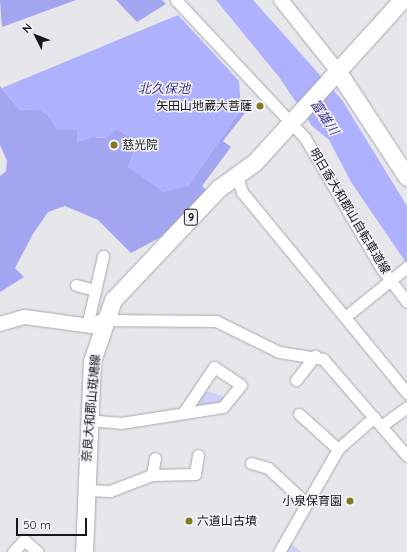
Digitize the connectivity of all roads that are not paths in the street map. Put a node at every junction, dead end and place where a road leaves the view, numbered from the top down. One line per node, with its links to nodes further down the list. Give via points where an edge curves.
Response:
1 (176, 0): 5 (street, 明日香大和郡山自転車道線)
2 (281, 0): 4 (street)
3 (402, 0): 4 (main road, 奈良大和郡山斑鳩線 / 9)
4 (334, 71): 5 (main road, 奈良大和郡山斑鳩線 / 9); 7 (main road)
5 (290, 120): 6 (main road, 奈良大和郡山斑鳩線 / 9, via 255,162); 10 (street, 明日香大和郡山自転車道線, via 305,138 367,244)
6 (237, 176): 14 (street, via 242,192); 15 (main road, 奈良大和郡山斑鳩線 / 9, via 219,188 127,282)
7 (407, 177)
8 (103, 256): 12 (street)
9 (407, 267): 10 (street)
10 (392, 279): 13 (street, 明日香大和郡山自転車道線); 14 (street)
11 (76, 286): 12 (street)
12 (95, 290): 17 (street)
13 (407, 302)
14 (345, 317): 20 (street)
15 (104, 320): 17 (street); 18 (street, via 216,321 279,352); 25 (main road, 奈良大和郡山斑鳩線 / 9, via 92,361)
16 (0, 324): 17 (street, via 25,317)
17 (87, 326)
18 (315, 356): 19 (street); 24 (street, via 331,365)
19 (296, 380)
20 (407, 393)
21 (407, 407): 26 (street)
22 (184, 412): 22 (street, via 223,407 241,385 214,367); 25 (street, via 121,423)
23 (299, 414): 27 (street)
24 (374, 416): 26 (street); 27 (street)
25 (88, 420): 33 (main road, 奈良大和郡山斑鳩線 / 9)
26 (385, 423): 29 (street)
27 (338, 449): 34 (street)
28 (198, 455): 32 (street, via 195,474)
29 (407, 456)
30 (155, 458): 32 (street)
31 (251, 463): 34 (street, via 268,468)
32 (152, 475): 33 (street, via 110,491)
33 (84, 490): 37 (main road, 奈良大和郡山斑鳩線 / 9)
34 (305, 502): 38 (street)
35 (13, 552): 36 (street, via 24,540)
36 (38, 552)
37 (84, 552)
38 (279, 552)

